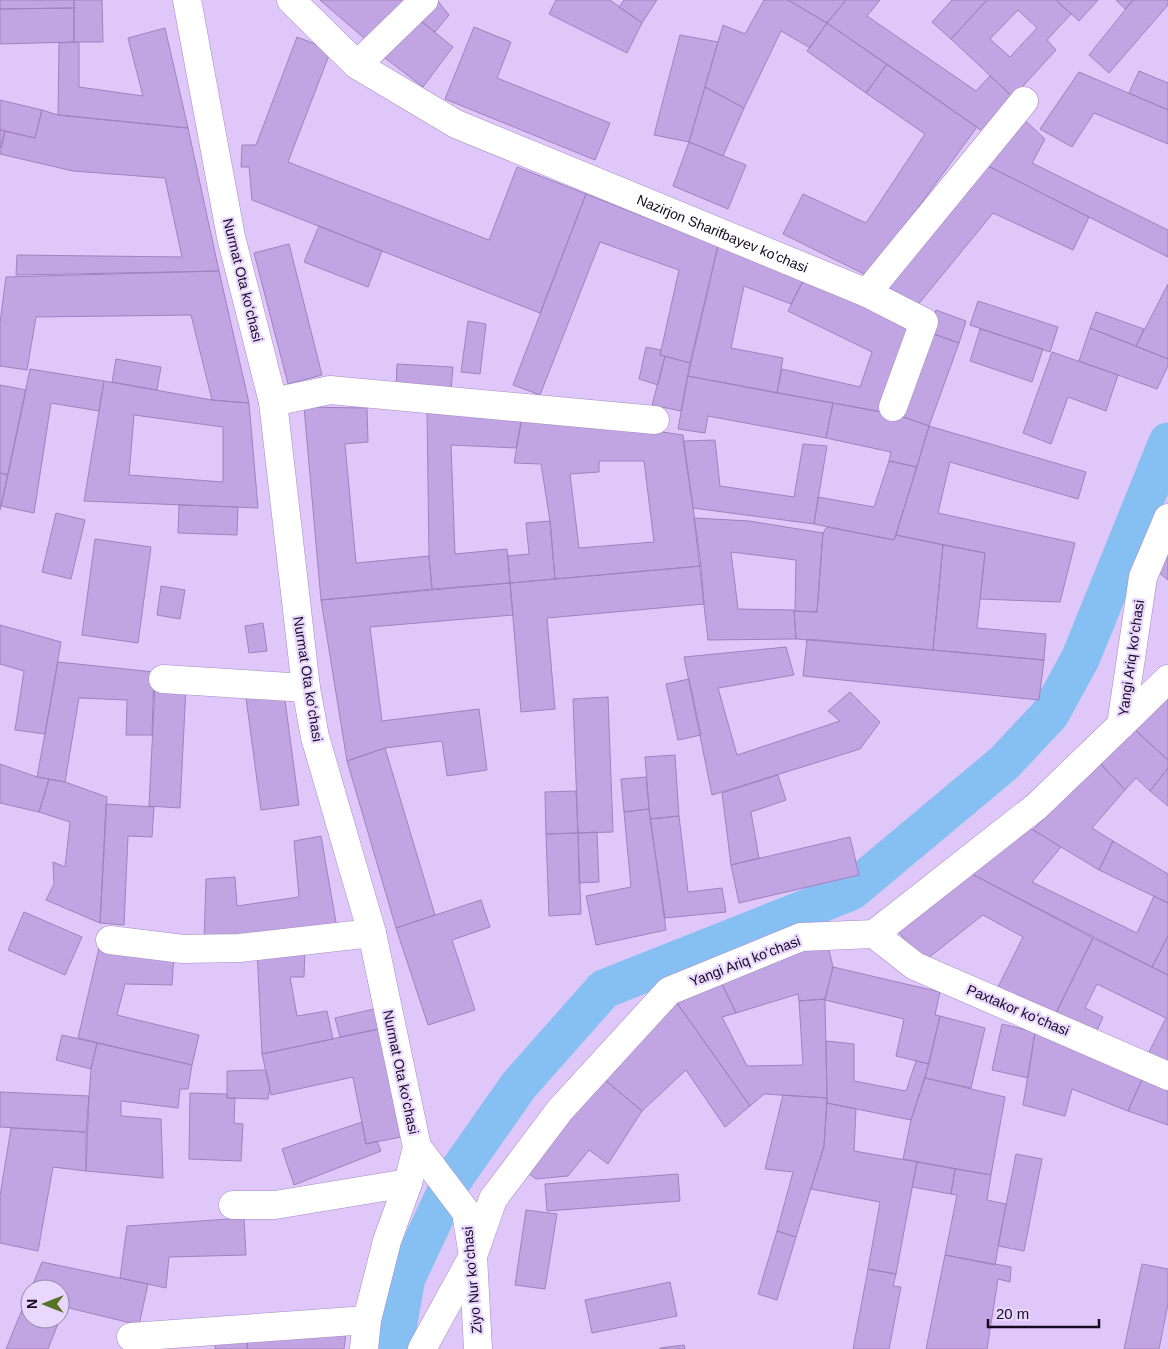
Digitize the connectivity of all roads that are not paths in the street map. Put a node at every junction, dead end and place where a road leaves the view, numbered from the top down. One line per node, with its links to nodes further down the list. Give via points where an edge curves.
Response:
1 (188, 0): 7 (street, Nurmat Ota koʻchasi, via 231,237)
2 (291, 0): 4 (street, Nazirjon Sharifbayev ko'chasi)
3 (424, 0): 4 (street)
4 (357, 65): 6 (street, Nazirjon Sharifbayev ko'chasi, via 456,124)
5 (1024, 101): 6 (street)
6 (867, 293): 8 (street, Nazirjon Sharifbayev ko'chasi, via 924,322)
7 (274, 402): 9 (street, via 330,390); 13 (street, Nurmat Ota koʻchasi)
8 (893, 407)
9 (655, 420)
10 (1168, 518): 14 (street, Yangi Ariq koʻchasi, via 1143,577)
11 (163, 679): 13 (street)
12 (1168, 679): 14 (street)
13 (306, 688): 15 (street, Nurmat Ota koʻchasi, via 315,737)
14 (1121, 725): 16 (street, Yangi Ariq koʻchasi, via 1037,806)
15 (372, 934): 17 (street, via 230,948 183,949); 19 (street, Nurmat Ota koʻchasi)
16 (874, 934): 18 (street, Paxtakor koʻchasi, via 915,966); 22 (street, Yangi Ariq koʻchasi, via 801,937 669,991 560,1110 494,1199)
17 (110, 940)
18 (1168, 1076)
19 (417, 1146): 20 (street, Nurmat Ota koʻchasi); 22 (street, Ziyo Nur koʻchasi, via 466,1212)
20 (408, 1183): 21 (street, via 275,1205); 23 (street, Nurmat Ota koʻchasi, via 387,1241)
21 (233, 1205)
22 (473, 1256): 26 (street, Yangi Ariq koʻchasi); 27 (street, Ziyo Nur koʻchasi)
23 (367, 1320): 24 (street); 25 (street, Nurmat Ota koʻchasi)
24 (131, 1337)
25 (364, 1349)
26 (422, 1349)
27 (478, 1349)

